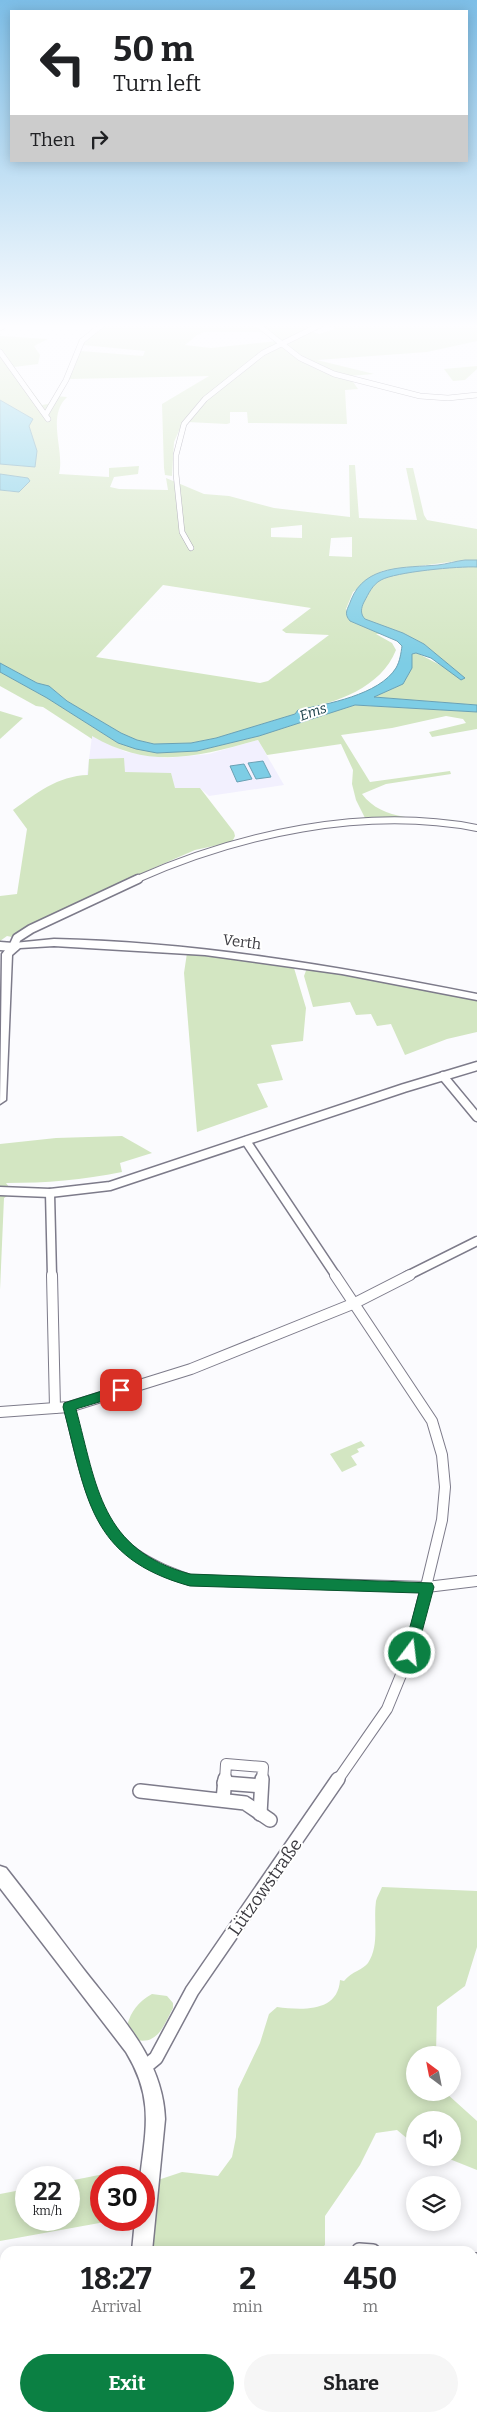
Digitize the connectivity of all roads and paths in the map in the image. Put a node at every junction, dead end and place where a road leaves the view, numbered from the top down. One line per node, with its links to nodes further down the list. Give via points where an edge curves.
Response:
1 (178, 438): 2 (street, via 176,486 183,538)
2 (192, 548)
3 (477, 828): 5 (street, via 366,820 233,845 174,864 40,925 17,938)
4 (0, 946): 5 (street, Verth)
5 (13, 947): 6 (street, Verth, via 52,943 175,948 318,967); 9 (street, via 7,954)
6 (477, 997)
7 (477, 1066): 8 (street)
8 (443, 1076): 10 (street); 11 (street)
9 (0, 1100)
10 (477, 1117)
11 (246, 1140): 13 (street, via 110,1186); 15 (street, Lützowstraße)
12 (0, 1191): 13 (street)
13 (50, 1193): 17 (street)
14 (477, 1241): 15 (street)
15 (355, 1303): 16 (street, via 191,1369); 20 (street, Lützowstraße, via 432,1421 442,1455 445,1487 442,1520)
16 (69, 1407): 17 (street); 20 (street, via 103,1520 124,1546 164,1573 190,1580)
17 (55, 1408): 18 (street)
18 (0, 1412)
19 (477, 1581): 20 (street)
20 (427, 1587): 26 (street, Lützowstraße, via 410,1653 387,1709 192,1991 156,2058)
21 (224, 1783): 22 (street); 22 (street, via 226,1764 263,1767); 24 (street)
22 (262, 1786): 24 (street, via 265,1817 245,1803)
23 (140, 1790): 24 (street)
24 (223, 1800)
25 (0, 1874): 26 (street)
26 (146, 2067): 27 (street, via 156,2100)
27 (142, 2246)

